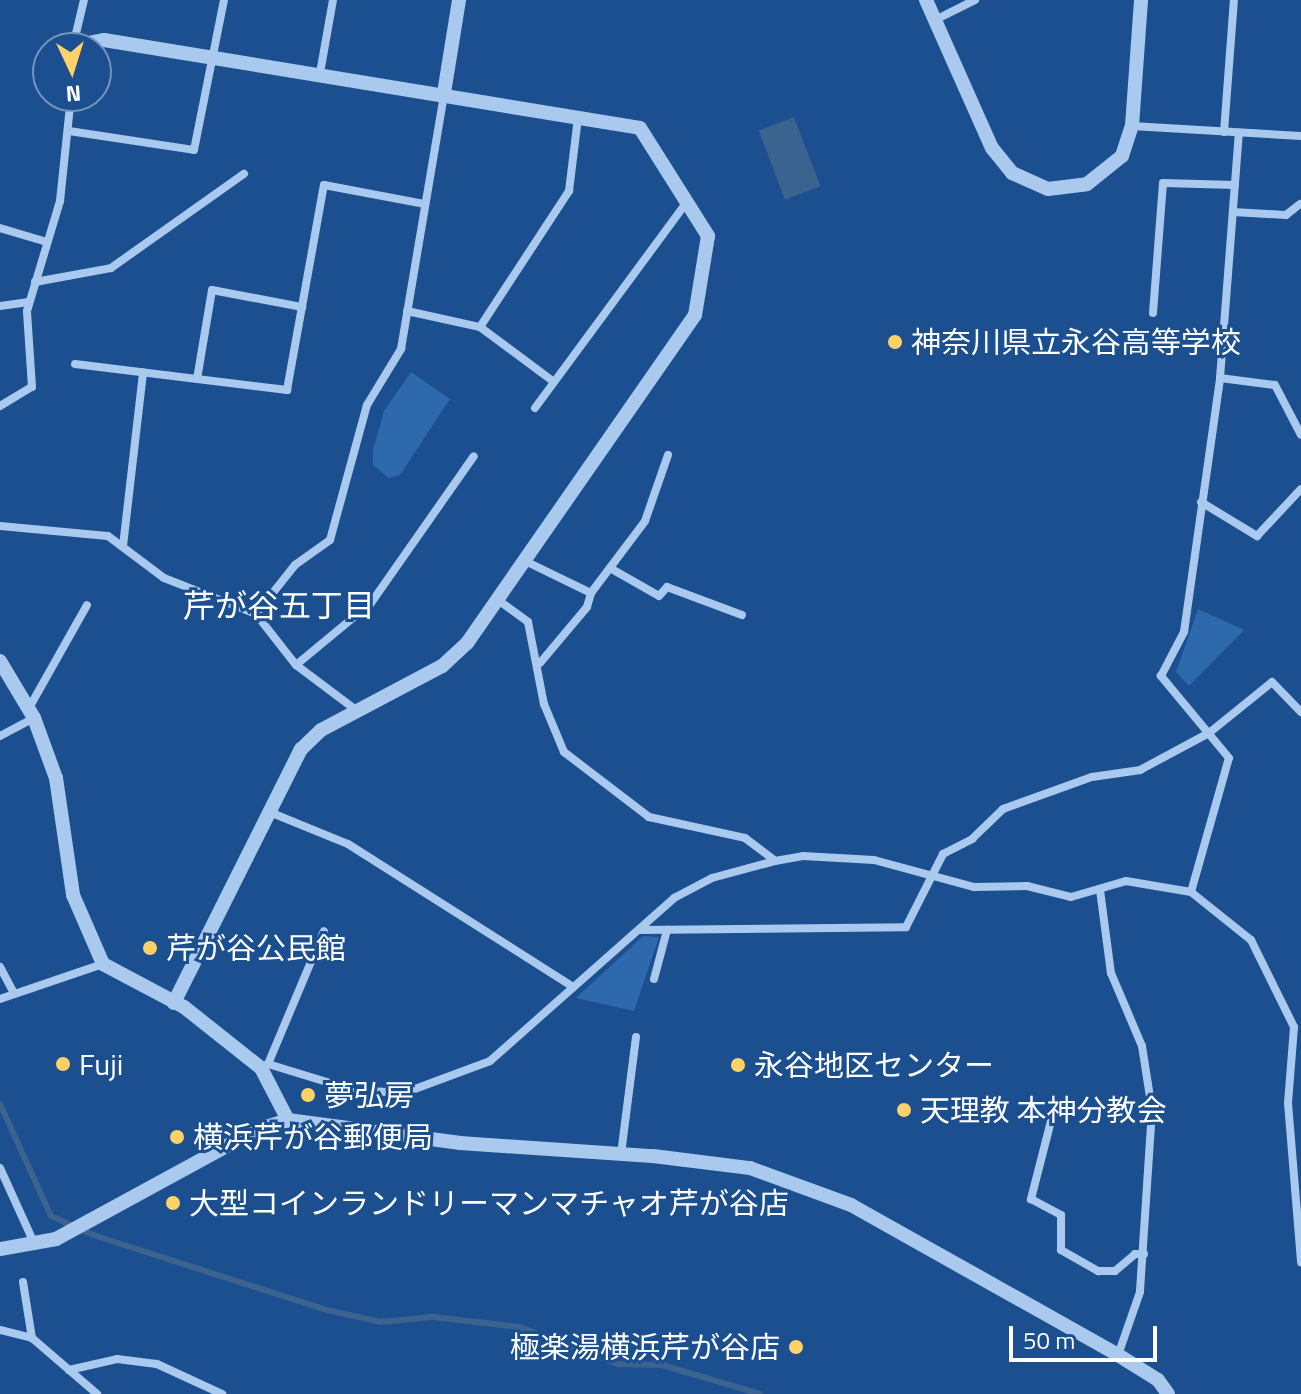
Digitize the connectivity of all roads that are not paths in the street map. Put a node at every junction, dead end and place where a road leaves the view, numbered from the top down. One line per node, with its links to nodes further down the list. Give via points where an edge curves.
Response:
1 (84, 0): 10 (street)
2 (224, 0): 12 (street)
3 (333, 0): 13 (street)
4 (459, 0): 14 (street)
5 (926, 0): 9 (street)
6 (975, 0): 9 (street)
7 (1141, 0): 17 (street)
8 (1234, 0): 19 (street)
9 (935, 20): 17 (street, via 992,148 1028,183 1048,189 1087,184 1122,156)
10 (77, 32)
11 (112, 41): 12 (street)
12 (215, 57): 13 (street); 18 (street, via 194,150)
13 (320, 73): 14 (street)
14 (444, 93): 16 (street); 25 (street)
15 (70, 112): 18 (street)
16 (578, 117): 24 (street, via 640,128); 36 (street, via 569,191)
17 (1132, 126): 19 (street)
18 (69, 131): 29 (street, via 60,201)
19 (1224, 132): 20 (street)
20 (1239, 133): 21 (street); 23 (street)
21 (1301, 136)
22 (244, 174): 30 (street, via 111,268)
23 (1235, 185): 27 (street); 35 (street, via 1163,183)
24 (687, 202): 41 (street); 51 (street, via 708,236 695,315)
25 (425, 204): 33 (street, via 324,185); 34 (street)
26 (1300, 204): 27 (street, via 1286,215)
27 (1233, 212): 39 (street)
28 (0, 228): 29 (street)
29 (47, 242): 30 (street)
30 (35, 282): 31 (street)
31 (29, 302): 32 (street); 42 (street, via 32,387)
32 (0, 306)
33 (302, 307): 40 (street, via 287,390); 40 (street, via 212,290)
34 (407, 311): 36 (street); 56 (street, via 396,362 367,405 330,540 295,565)
35 (1153, 313)
36 (480, 327): 41 (street)
37 (75, 364): 38 (street)
38 (143, 372): 40 (street); 50 (street)
39 (1220, 378): 44 (street, via 1275,385); 48 (street)
40 (197, 379)
41 (554, 382): 43 (street)
42 (0, 406)
43 (535, 408)
44 (1301, 435)
45 (668, 455): 52 (street, via 645,521)
46 (474, 456): 60 (street, via 371,603)
47 (1301, 489): 48 (street, via 1257,536)
48 (1201, 502): 64 (street, via 1184,632 1161,676)
49 (0, 526): 50 (street, via 108,536)
50 (123, 546): 56 (street, via 164,578)
51 (525, 561): 53 (street); 54 (street)
52 (610, 568): 53 (street); 57 (street, via 659,596 667,587)
53 (591, 593): 59 (street, via 587,607)
54 (498, 600): 59 (street, via 528,622); 61 (street, via 467,643 442,666)
55 (87, 605): 63 (street)
56 (256, 614): 60 (street)
57 (742, 615)
58 (0, 661): 63 (street)
59 (540, 663): 67 (street, via 544,704 564,752 649,817 745,838)
60 (296, 665): 61 (street)
61 (356, 710): 66 (street, via 301,749)
62 (1301, 712): 64 (street, via 1272,682)
63 (31, 713): 65 (street); 74 (street, via 56,778 73,895)
64 (1209, 733): 68 (street, via 1140,770 1092,777 1003,809 972,839 943,854); 70 (street, via 1230,766)
65 (0, 736)
66 (267, 811): 77 (street, via 348,844); 80 (street)
67 (775, 861): 68 (street, via 803,856 874,860); 71 (street, via 699,885 674,898)
68 (930, 872): 69 (street, via 974,887 1027,886 1071,897); 72 (street, via 906,927)
69 (1100, 890): 70 (street, via 1126,881); 91 (street, via 1111,973 1142,1046 1149,1081)
70 (1191, 892): 83 (street, via 1251,940 1294,1027)
71 (640, 930): 72 (street); 77 (street)
72 (667, 930): 76 (street)
73 (324, 931): 82 (street)
74 (103, 964): 78 (street); 80 (street)
75 (0, 967): 78 (street)
76 (654, 979)
77 (573, 987): 82 (street, via 490,1061 404,1093 353,1090)
78 (14, 993): 79 (street)
79 (0, 999)
80 (174, 1003): 82 (street)
81 (636, 1037): 87 (street)
82 (265, 1066): 85 (street)
83 (1288, 1103): 84 (street); 92 (street)
84 (1301, 1105)
85 (288, 1120): 87 (street, via 460,1143); 89 (street, via 256,1130 56,1239)
86 (1051, 1121): 91 (street, via 1031,1199 1061,1215 1061,1250 1098,1271 1115,1271 1135,1254)
87 (621, 1154): 96 (street, via 750,1168 805,1184)
88 (0, 1168): 89 (street)
89 (34, 1243): 90 (street)
90 (0, 1249)
91 (1144, 1254): 96 (street, via 1140,1292)
92 (1301, 1262)
93 (23, 1282): 95 (street)
94 (0, 1330): 95 (street)
95 (32, 1338): 97 (street)
96 (1118, 1355): 100 (street, via 1158,1380)
97 (69, 1370): 98 (street); 99 (street, via 117,1359 157,1364)
98 (97, 1394)
99 (222, 1394)
100 (1168, 1394)

